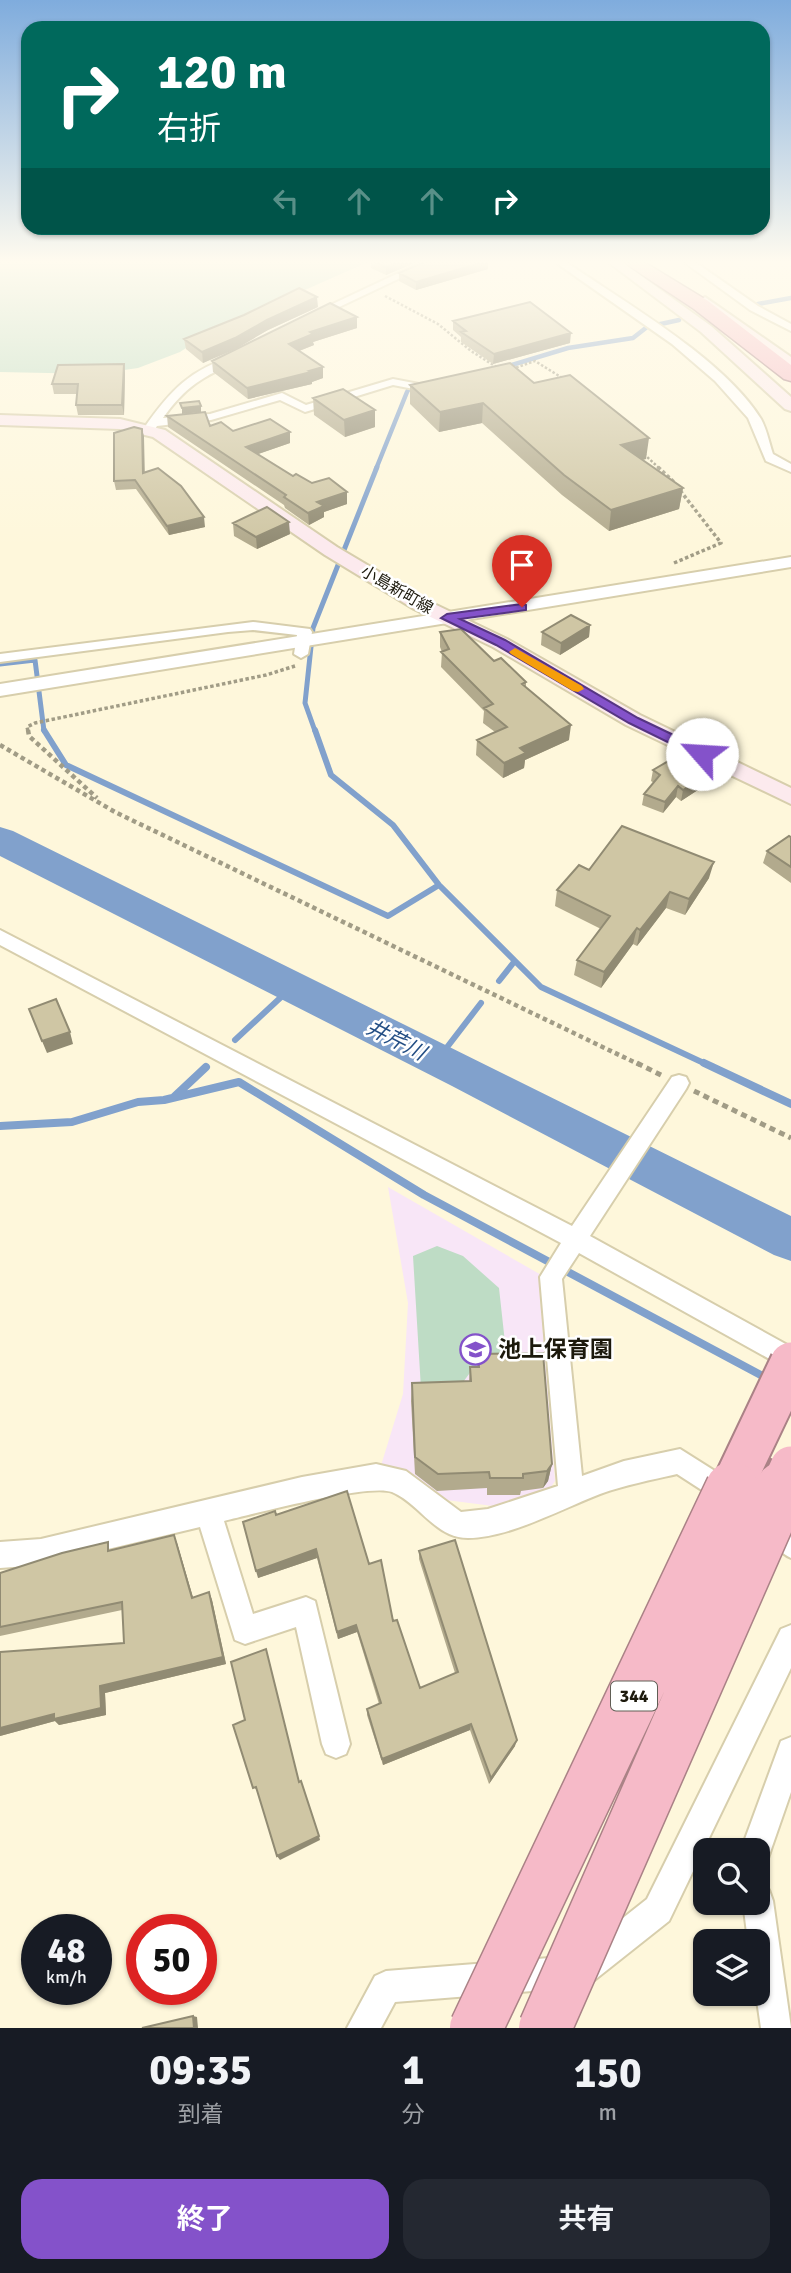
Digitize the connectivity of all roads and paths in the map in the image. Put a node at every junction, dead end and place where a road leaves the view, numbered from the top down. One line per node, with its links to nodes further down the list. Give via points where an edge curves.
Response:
1 (240, 357): 13 (street, via 191,377 171,395)
2 (481, 357): 8 (path, via 507,371 535,361)
3 (695, 357): 15 (street, via 753,414 764,452)
4 (737, 357): 11 (main road)
5 (753, 357): 10 (highway)
6 (766, 357): 7 (highway)
7 (791, 376)
8 (564, 379)
9 (451, 383): 13 (street, via 419,387 393,382 305,409 282,396 211,417)
10 (791, 389)
11 (791, 406)
12 (0, 420): 13 (main road, 小島新町線)
13 (151, 426): 19 (main road, 小島新町線, via 331,551)
14 (635, 445): 18 (path, via 675,483 722,543 656,570)
15 (791, 467)
16 (791, 562): 18 (street)
17 (791, 575): 20 (street)
18 (659, 583): 19 (street)
19 (447, 618): 20 (main road, 小島新町線); 21 (street)
20 (469, 628): 21 (street); 26 (main road, 小島新町線, via 633,720)
21 (302, 647): 22 (street, via 305,632 298,629 228,628); 23 (street); 24 (street); 27 (path, via 302,662 266,675 27,727 29,736)
22 (0, 658)
23 (0, 690)
24 (0, 702)
25 (0, 745): 27 (path)
26 (791, 797)
27 (103, 803): 29 (path)
28 (0, 937): 31 (street)
29 (678, 1083): 30 (path); 31 (street)
30 (791, 1138)
31 (578, 1239): 32 (street); 34 (street, via 551,1277)
32 (791, 1362): 44 (highway, 344, bridge)
33 (791, 1467): 45 (highway, 344, bridge)
34 (571, 1492): 35 (street, via 504,1519 465,1527 397,1480 376,1478); 36 (street, via 680,1461 780,1529)
35 (208, 1512): 37 (street, via 41,1552); 39 (street, via 245,1630 306,1610)
36 (791, 1545)
37 (0, 1555)
38 (791, 1639): 43 (street, via 658,1910 581,1971 386,1987)
39 (336, 1744)
40 (791, 1751): 41 (street)
41 (761, 1838)
42 (760, 1915): 46 (street)
43 (363, 2028)
44 (476, 2028)
45 (545, 2028)
46 (777, 2028)

